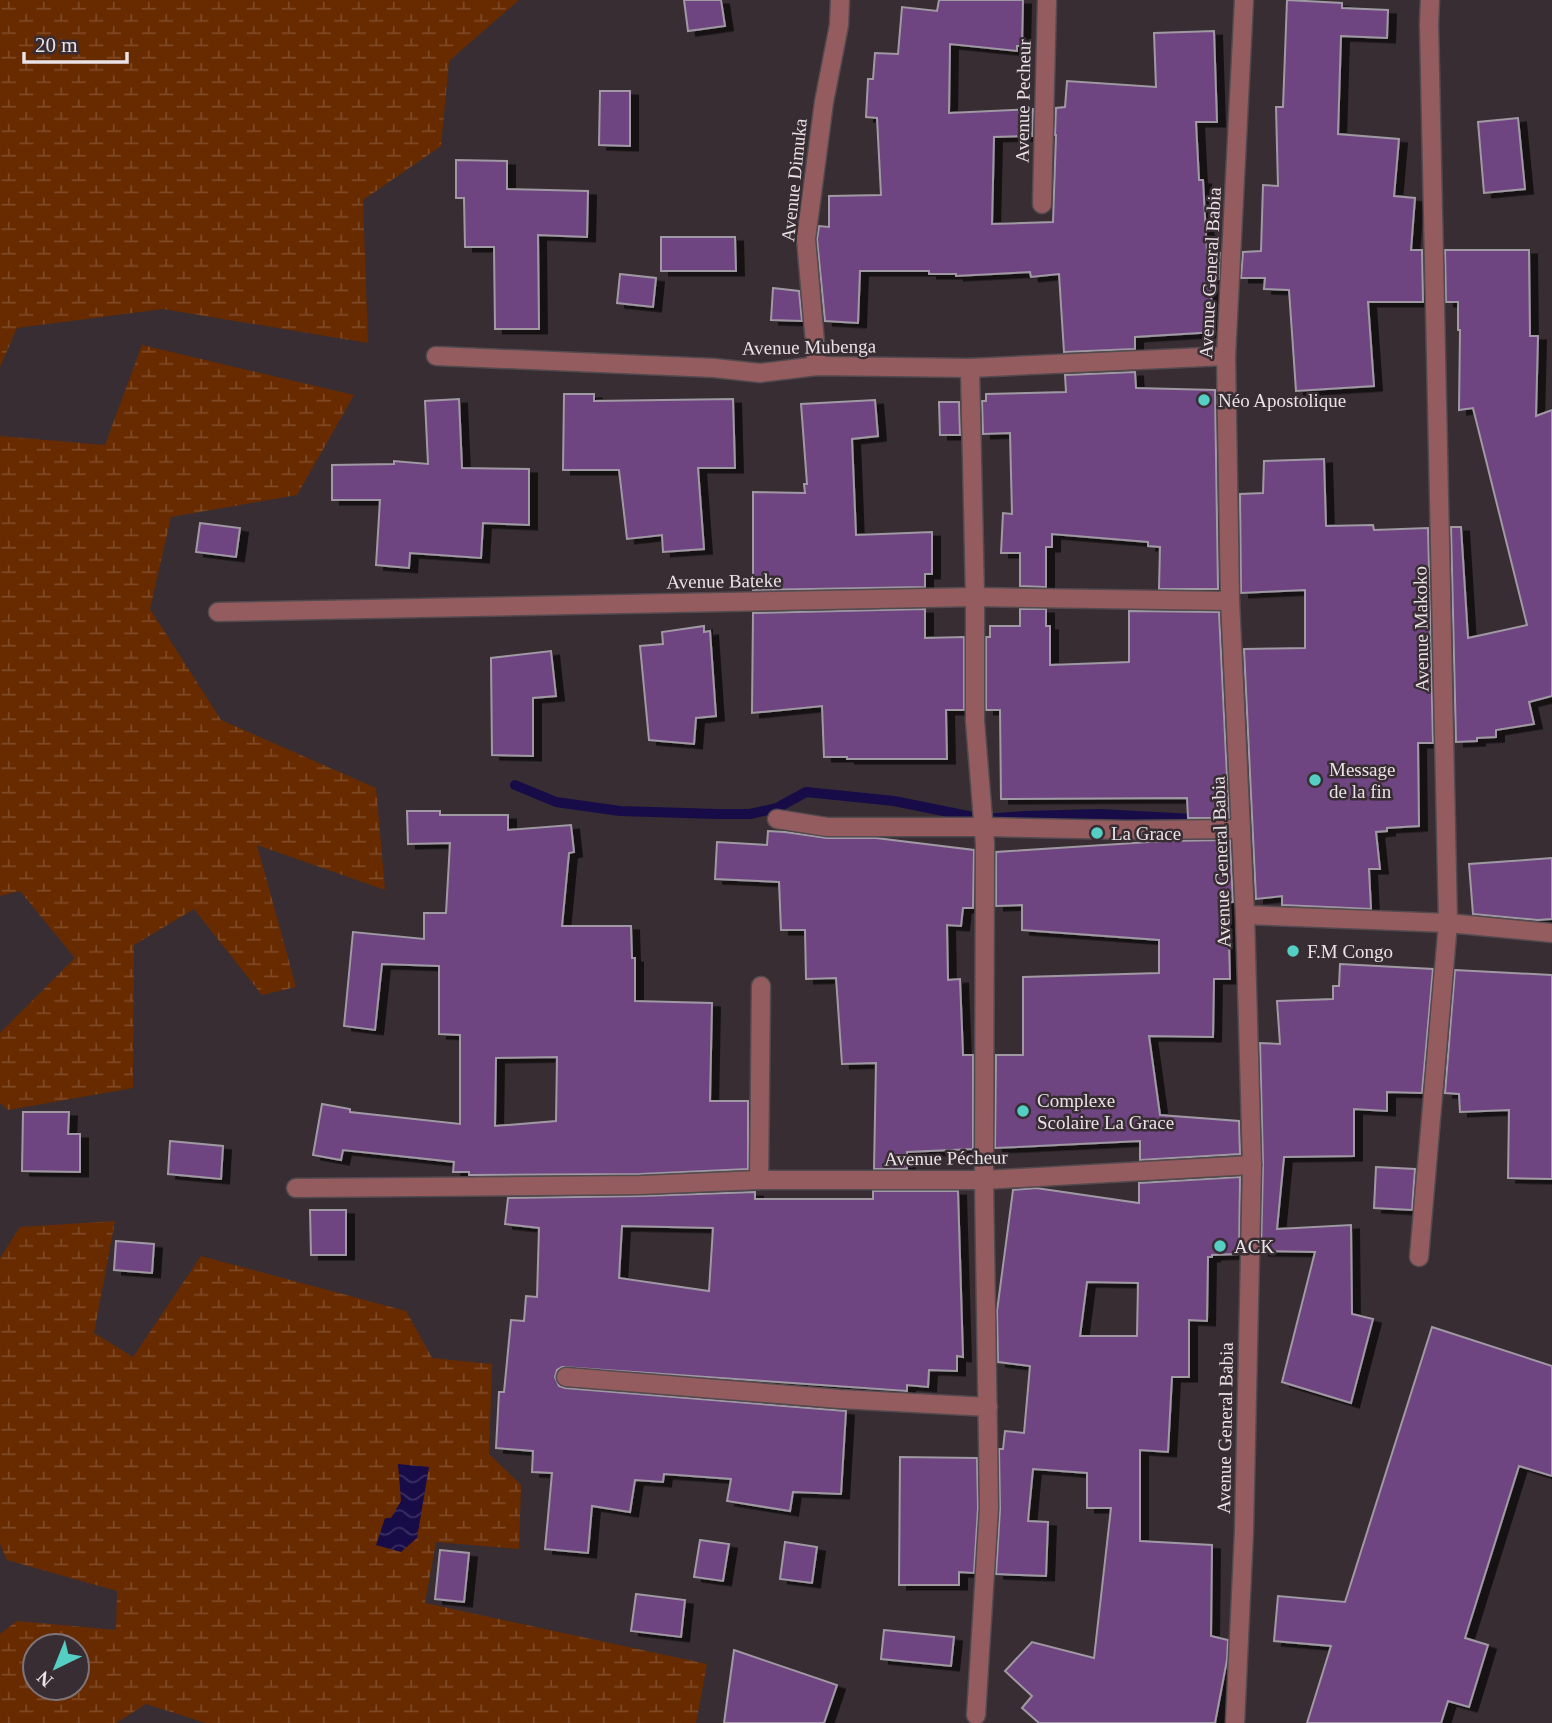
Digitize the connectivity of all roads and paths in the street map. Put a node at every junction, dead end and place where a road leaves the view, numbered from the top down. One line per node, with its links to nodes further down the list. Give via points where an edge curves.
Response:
1 (840, 0): 8 (street, Avenue Dimuka, via 806,239)
2 (1047, 0): 5 (street, Avenue Pecheur)
3 (1244, 0): 7 (street, Avenue General Babia)
4 (1430, 0): 17 (street, Avenue Makoko)
5 (1042, 204)
6 (436, 356): 8 (street, Avenue Mubenga, via 760,373)
7 (1226, 356): 9 (street, Avenue Mubenga); 11 (street, Avenue General Babia)
8 (817, 366): 9 (street, Avenue Mubenga)
9 (970, 368): 10 (street)
10 (975, 597): 11 (street, Avenue Bateke); 12 (street, Avenue Bateke); 14 (street, via 975,721)
11 (1230, 601): 15 (street, Avenue General Babia)
12 (218, 612)
13 (777, 819): 14 (street, via 827,827)
14 (984, 827): 15 (street); 22 (street)
15 (1241, 829): 16 (street, Avenue General Babia)
16 (1245, 915): 17 (street); 20 (street, Avenue General Babia)
17 (1448, 923): 18 (street); 24 (street, Avenue Makoko)
18 (1552, 933)
19 (761, 986): 21 (street)
20 (1252, 1165): 22 (street, Avenue Pécheur); 28 (street, Avenue General Babia)
21 (759, 1180): 22 (street, Avenue Pécheur); 23 (street, Avenue Pécheur)
22 (984, 1180): 26 (street)
23 (296, 1188)
24 (1419, 1257)
25 (566, 1377): 26 (street)
26 (988, 1408): 27 (street, via 989,1508)
27 (976, 1715)
28 (1235, 1723)

